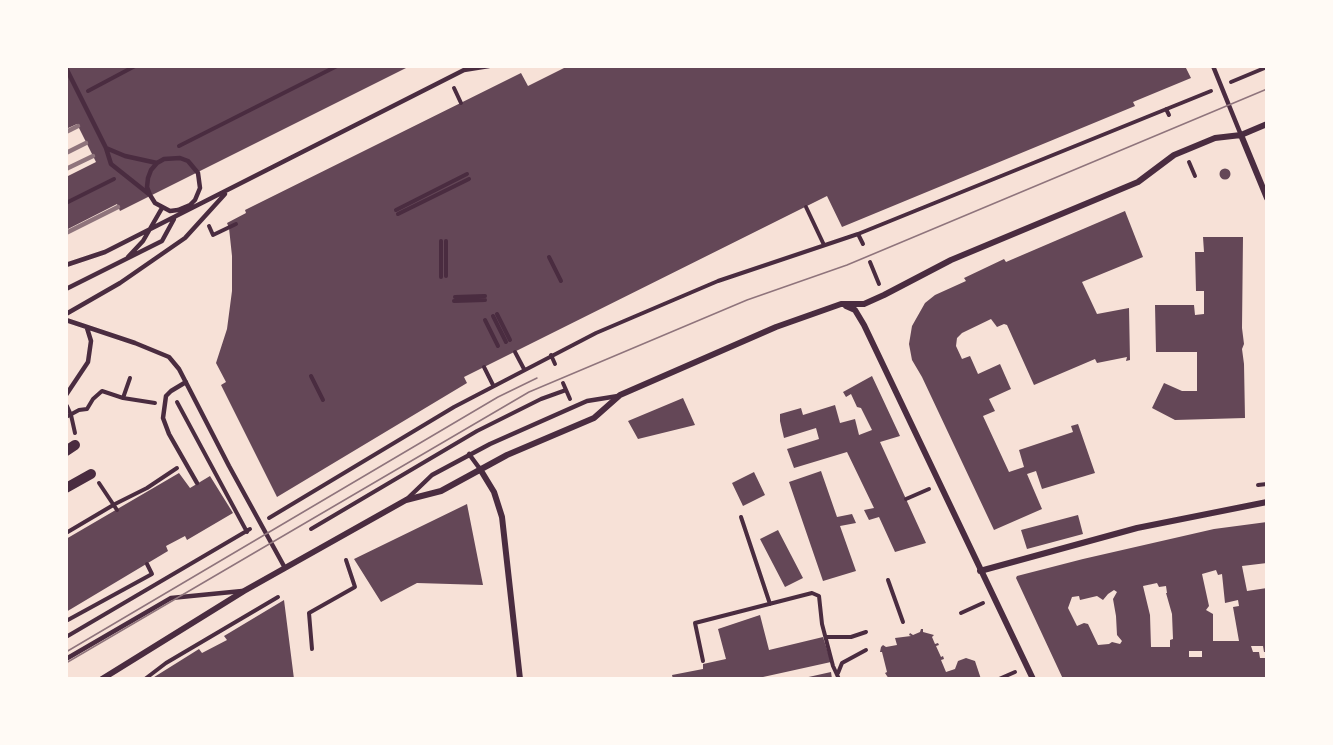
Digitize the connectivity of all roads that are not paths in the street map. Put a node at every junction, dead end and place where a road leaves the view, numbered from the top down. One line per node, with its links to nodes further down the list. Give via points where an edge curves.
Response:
1 (489, 66): 8 (lane, via 464,70)
2 (1213, 66): 5 (lane)
3 (66, 68): 6 (lane)
4 (1267, 124): 5 (street)
5 (1241, 135): 10 (street); 16 (street, via 1215,138 1174,155 1138,182 951,260 864,304)
6 (106, 148): 7 (lane); 9 (lane, via 111,164)
7 (158, 163): 9 (lane, via 148,178); 12 (lane, via 180,158 198,173 199,194 190,205)
8 (229, 190): 14 (lane, via 105,252); 17 (lane, via 185,238)
9 (150, 195): 11 (lane)
10 (1267, 198)
11 (162, 208): 12 (lane); 13 (lane, via 143,241)
12 (178, 210): 13 (lane, via 162,241)
13 (125, 260): 15 (lane)
14 (66, 265)
15 (66, 289)
16 (841, 304): 22 (street, via 776,327); 31 (street, via 860,317)
17 (66, 314)
18 (66, 320): 19 (lane)
19 (87, 328): 20 (lane, via 169,357); 21 (lane, via 91,341 88,362)
20 (186, 382): 26 (lane, via 171,391 164,404 163,418); 30 (lane)
21 (66, 395)
22 (620, 395): 23 (lane, via 587,401); 24 (street, via 594,418)
23 (469, 454): 24 (lane); 28 (lane, via 432,474)
24 (480, 469): 28 (street, via 441,491); 35 (street, via 494,492 502,518)
25 (91, 474): 27 (street)
26 (197, 483)
27 (66, 488)
28 (406, 500): 30 (street)
29 (1267, 502): 31 (street, via 1137,528)
30 (285, 568): 32 (street)
31 (980, 571): 36 (street)
32 (244, 591): 33 (lane, via 171,598); 34 (street)
33 (66, 659)
34 (102, 679)
35 (520, 679)
36 (1033, 679)

